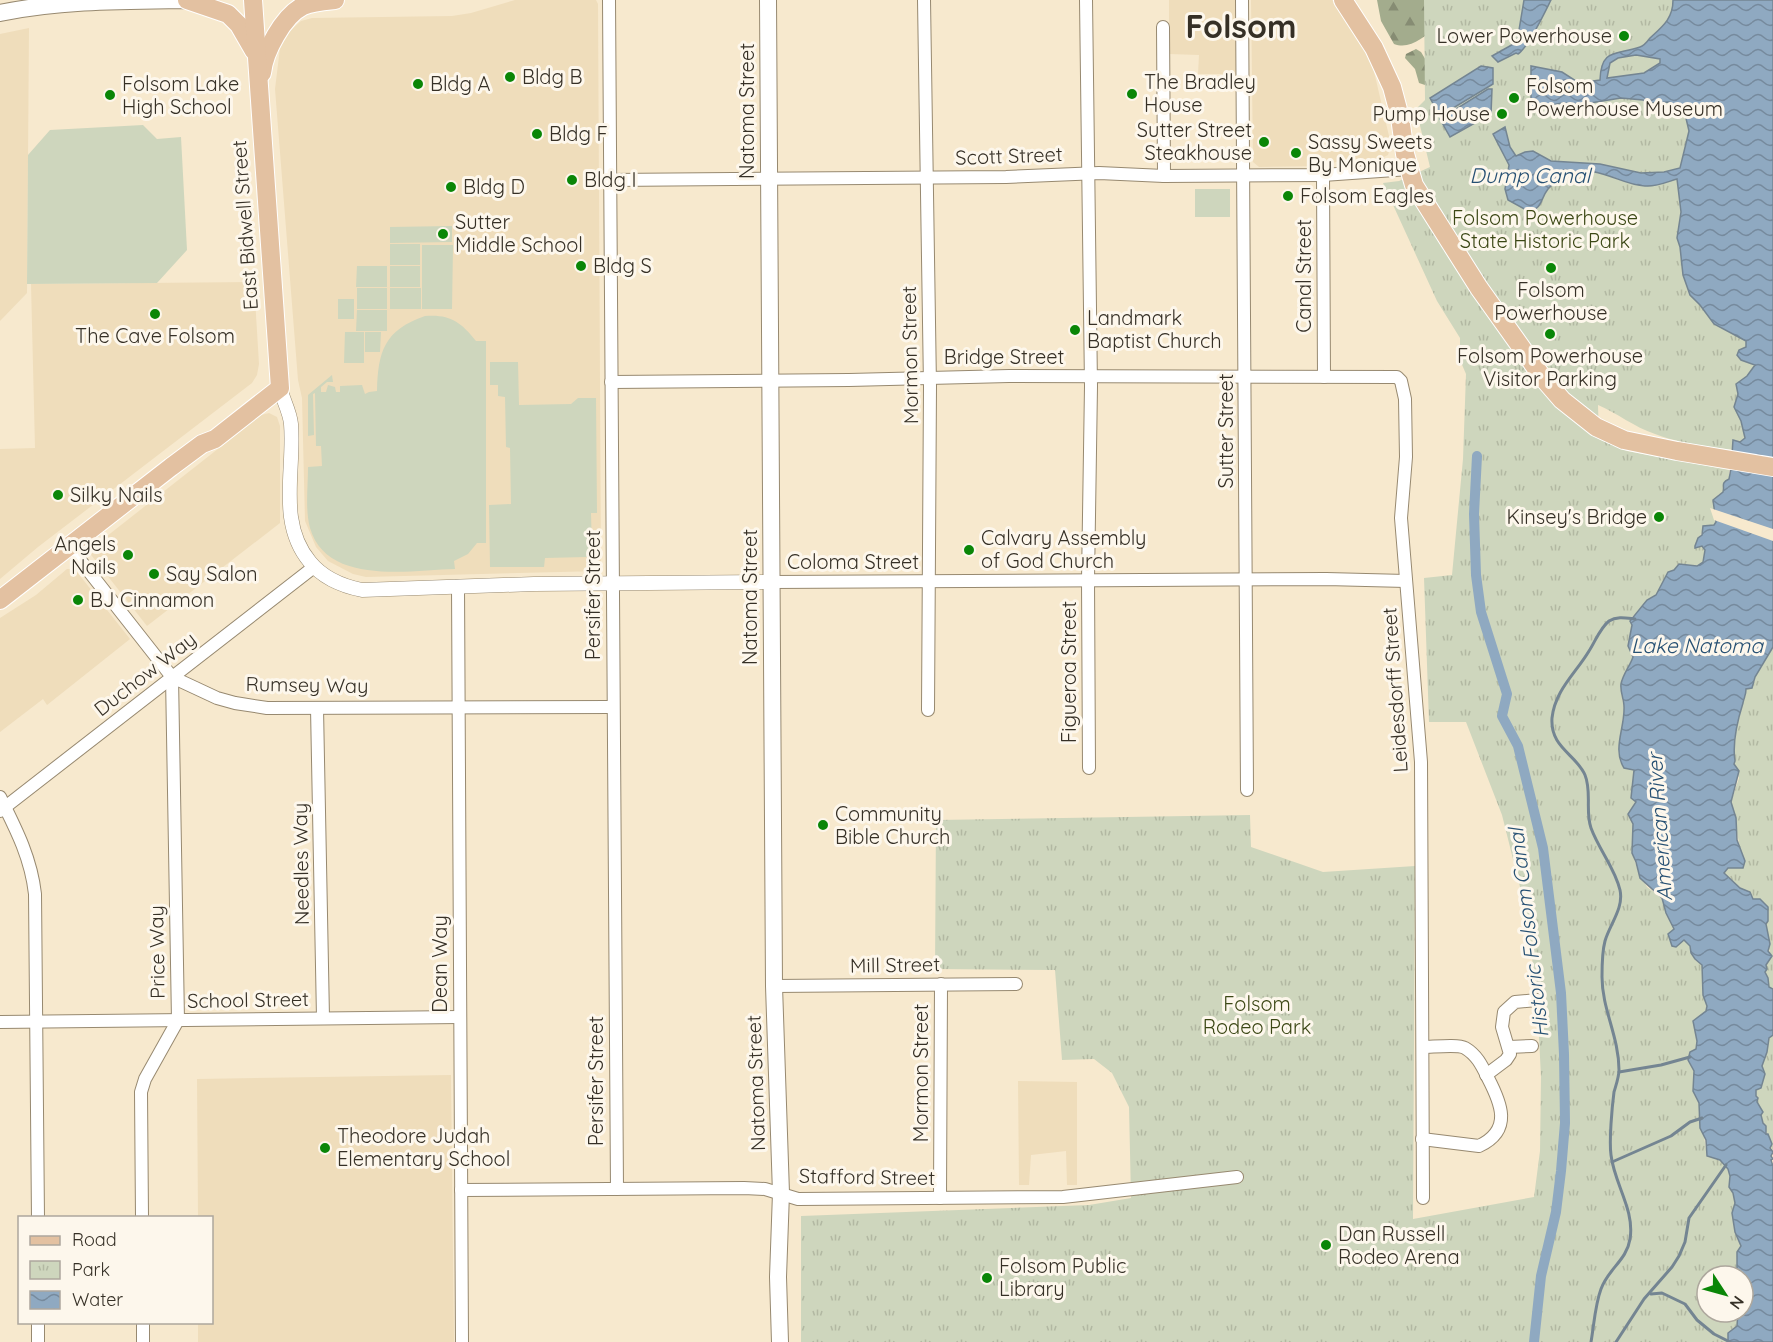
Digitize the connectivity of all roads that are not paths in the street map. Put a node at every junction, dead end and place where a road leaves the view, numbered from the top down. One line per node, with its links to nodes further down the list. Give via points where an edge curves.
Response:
1 (187, 0): 2 (main road); 11 (main road, via 56,3); 13 (main road, via 228,14 240,25)
2 (193, 0)
3 (253, 0): 13 (main road, East Bidwell Street)
4 (335, 0): 14 (main road, via 303,6 286,20 263,67)
5 (609, 0): 22 (street, Persifer Street)
6 (768, 0): 21 (main road, Natoma Street)
7 (924, 0): 20 (street, Mormon Street)
8 (1086, 0): 16 (street, Figueroa Street)
9 (1242, 0): 19 (street, Sutter Street)
10 (1343, 0): 15 (main road, via 1374,48 1392,87)
11 (0, 13)
12 (1163, 27): 18 (street)
13 (257, 55): 14 (main road, East Bidwell Street)
14 (260, 99): 29 (main road, East Bidwell Street)
15 (1409, 169): 17 (street, Scott Street); 31 (main road, via 1414,185 1479,288 1543,378 1582,417 1612,435 1646,446)
16 (1090, 173): 18 (street, Scott Street); 20 (street, Scott Street); 25 (street, Figueroa Street)
17 (1323, 175): 19 (street, Scott Street); 27 (street, Canal Street)
18 (1164, 176): 19 (street, Scott Street)
19 (1244, 176): 26 (street, Sutter Street)
20 (927, 178): 21 (street, Scott Street); 24 (street, Mormon Street)
21 (768, 179): 22 (street, Scott Street); 28 (main road, Natoma Street)
22 (610, 180): 30 (street, Persifer Street)
23 (1397, 376): 27 (street, Bridge Street); 37 (street, Leidesdorff Street, via 1405,399 1406,457 1401,508)
24 (930, 377): 25 (street, Bridge Street); 28 (street, Bridge Street); 36 (street, Mormon Street)
25 (1090, 377): 26 (street, Bridge Street); 35 (street, Figueroa Street)
26 (1245, 377): 27 (street, Bridge Street); 34 (street, Sutter Street)
27 (1324, 377)
28 (770, 381): 30 (street, Bridge Street); 38 (main road, Natoma Street)
29 (279, 382): 32 (main road, via 206,430 202,444); 33 (street, Coloma Street, via 291,422 291,525 296,541)
30 (611, 382): 39 (street, Persifer Street)
31 (1773, 467)
32 (69, 546): 41 (main road); 42 (street, Rumsey Way)
33 (314, 567): 40 (street, Coloma Street, via 331,579 362,590); 42 (street, Duchow Way)
34 (1246, 579): 35 (street, Coloma Street); 37 (street, Coloma Street); 48 (street, Sutter Street)
35 (1088, 580): 36 (street, Coloma Street); 47 (street, Figueroa Street)
36 (929, 581): 38 (street, Coloma Street); 46 (street, Mormon Street)
37 (1406, 581): 60 (street, Leidesdorff Street, via 1421,762)
38 (771, 582): 39 (street, Coloma Street); 52 (main road, Natoma Street)
39 (613, 584): 40 (street, Coloma Street); 43 (street, Persifer Street)
40 (458, 586): 45 (street, Dean Way)
41 (0, 600)
42 (172, 677): 44 (street, Rumsey Way, via 235,703 267,708); 49 (street, Duchow Way); 56 (street, Price Way)
43 (613, 707): 45 (street, Rumsey Way); 65 (street, Persifer Street)
44 (317, 708): 45 (street, Rumsey Way); 55 (street, Needles Way)
45 (458, 708): 54 (street, Dean Way)
46 (928, 710)
47 (1089, 768)
48 (1247, 790)
49 (2, 805): 58 (street, via 24,846 33,877)
50 (941, 984): 51 (street, Mill Street); 52 (street, Mill Street); 68 (street, Mormon Street)
51 (1016, 984)
52 (774, 986): 67 (main road, Natoma Street)
53 (1537, 1000): 61 (street, via 1515,1002 1504,1012 1502,1027)
54 (460, 1017): 55 (street, School Street); 66 (street, Dean Way)
55 (323, 1018): 56 (street, School Street)
56 (178, 1020): 58 (street, School Street); 71 (street, Price Way, via 141,1092)
57 (0, 1022): 58 (street, School Street)
58 (36, 1022): 70 (street)
59 (1532, 1046): 61 (street)
60 (1423, 1047): 62 (street, via 1463,1047 1478,1059); 63 (street, Leidesdorff Street)
61 (1509, 1047): 62 (street, via 1508,1057)
62 (1486, 1075): 63 (street, via 1502,1111 1493,1135 1475,1146)
63 (1422, 1139): 69 (street)
64 (1237, 1177): 68 (street, Stafford Street, via 1063,1197)
65 (617, 1189): 66 (street, Stafford Street); 67 (street, Stafford Street, via 744,1188)
66 (461, 1190): 76 (street, Dean Way)
67 (781, 1193): 68 (street, Stafford Street, via 798,1199); 77 (main road, Natoma Street)
68 (940, 1198)
69 (1423, 1198)
70 (38, 1216)
71 (142, 1216)
72 (38, 1324): 74 (street)
73 (143, 1324): 75 (street)
74 (38, 1342)
75 (143, 1342)
76 (462, 1342)
77 (780, 1342)

